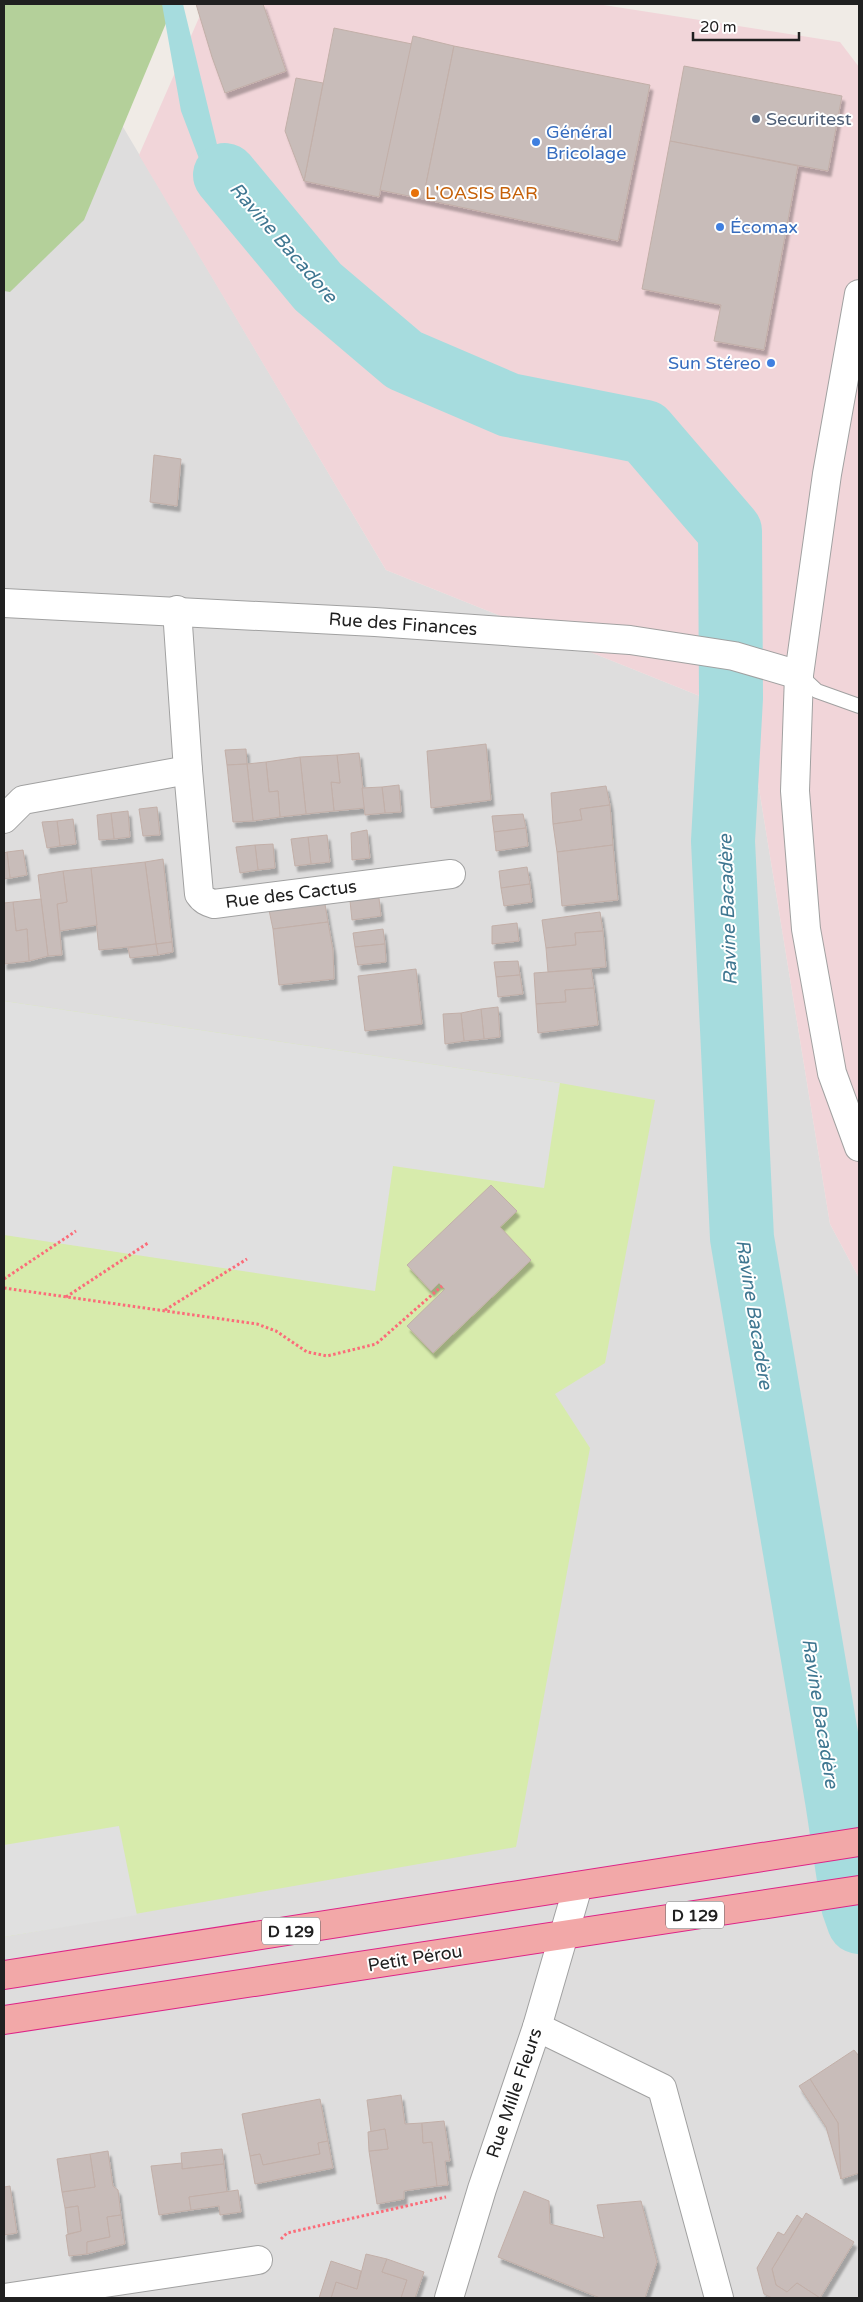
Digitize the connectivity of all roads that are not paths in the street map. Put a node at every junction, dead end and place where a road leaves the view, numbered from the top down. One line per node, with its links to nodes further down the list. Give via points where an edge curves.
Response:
1 (859, 294): 4 (street, via 827,474)
2 (4, 602): 3 (street, Rue des Finances)
3 (178, 610): 4 (street, Rue des Finances, via 630,640 734,656); 6 (street, Rue des Cactus)
4 (799, 675): 5 (lane, via 817,691); 9 (street, via 795,790 806,929 832,1073)
5 (859, 706)
6 (188, 770): 7 (street, via 23,800); 8 (street, Rue des Cactus, via 199,894 207,902 214,904)
7 (4, 819)
8 (450, 874)
9 (859, 1147)
10 (859, 1842): 11 (highway, D 129)
11 (578, 1886): 13 (street, Rue Mille Fleurs); 14 (highway, D 129)
12 (859, 1890): 13 (highway, Petit Pérou / D 129)
13 (564, 1936): 15 (highway, Petit Pérou / D 129); 16 (street, Rue Mille Fleurs)
14 (4, 1975)
15 (4, 2020)
16 (537, 2027): 20 (street, Rue Mille Fleurs, via 482,2188); 21 (street, via 662,2088)
17 (258, 2260): 18 (street)
18 (107, 2290): 19 (street)
19 (4, 2298)
20 (449, 2298)
21 (719, 2298)

